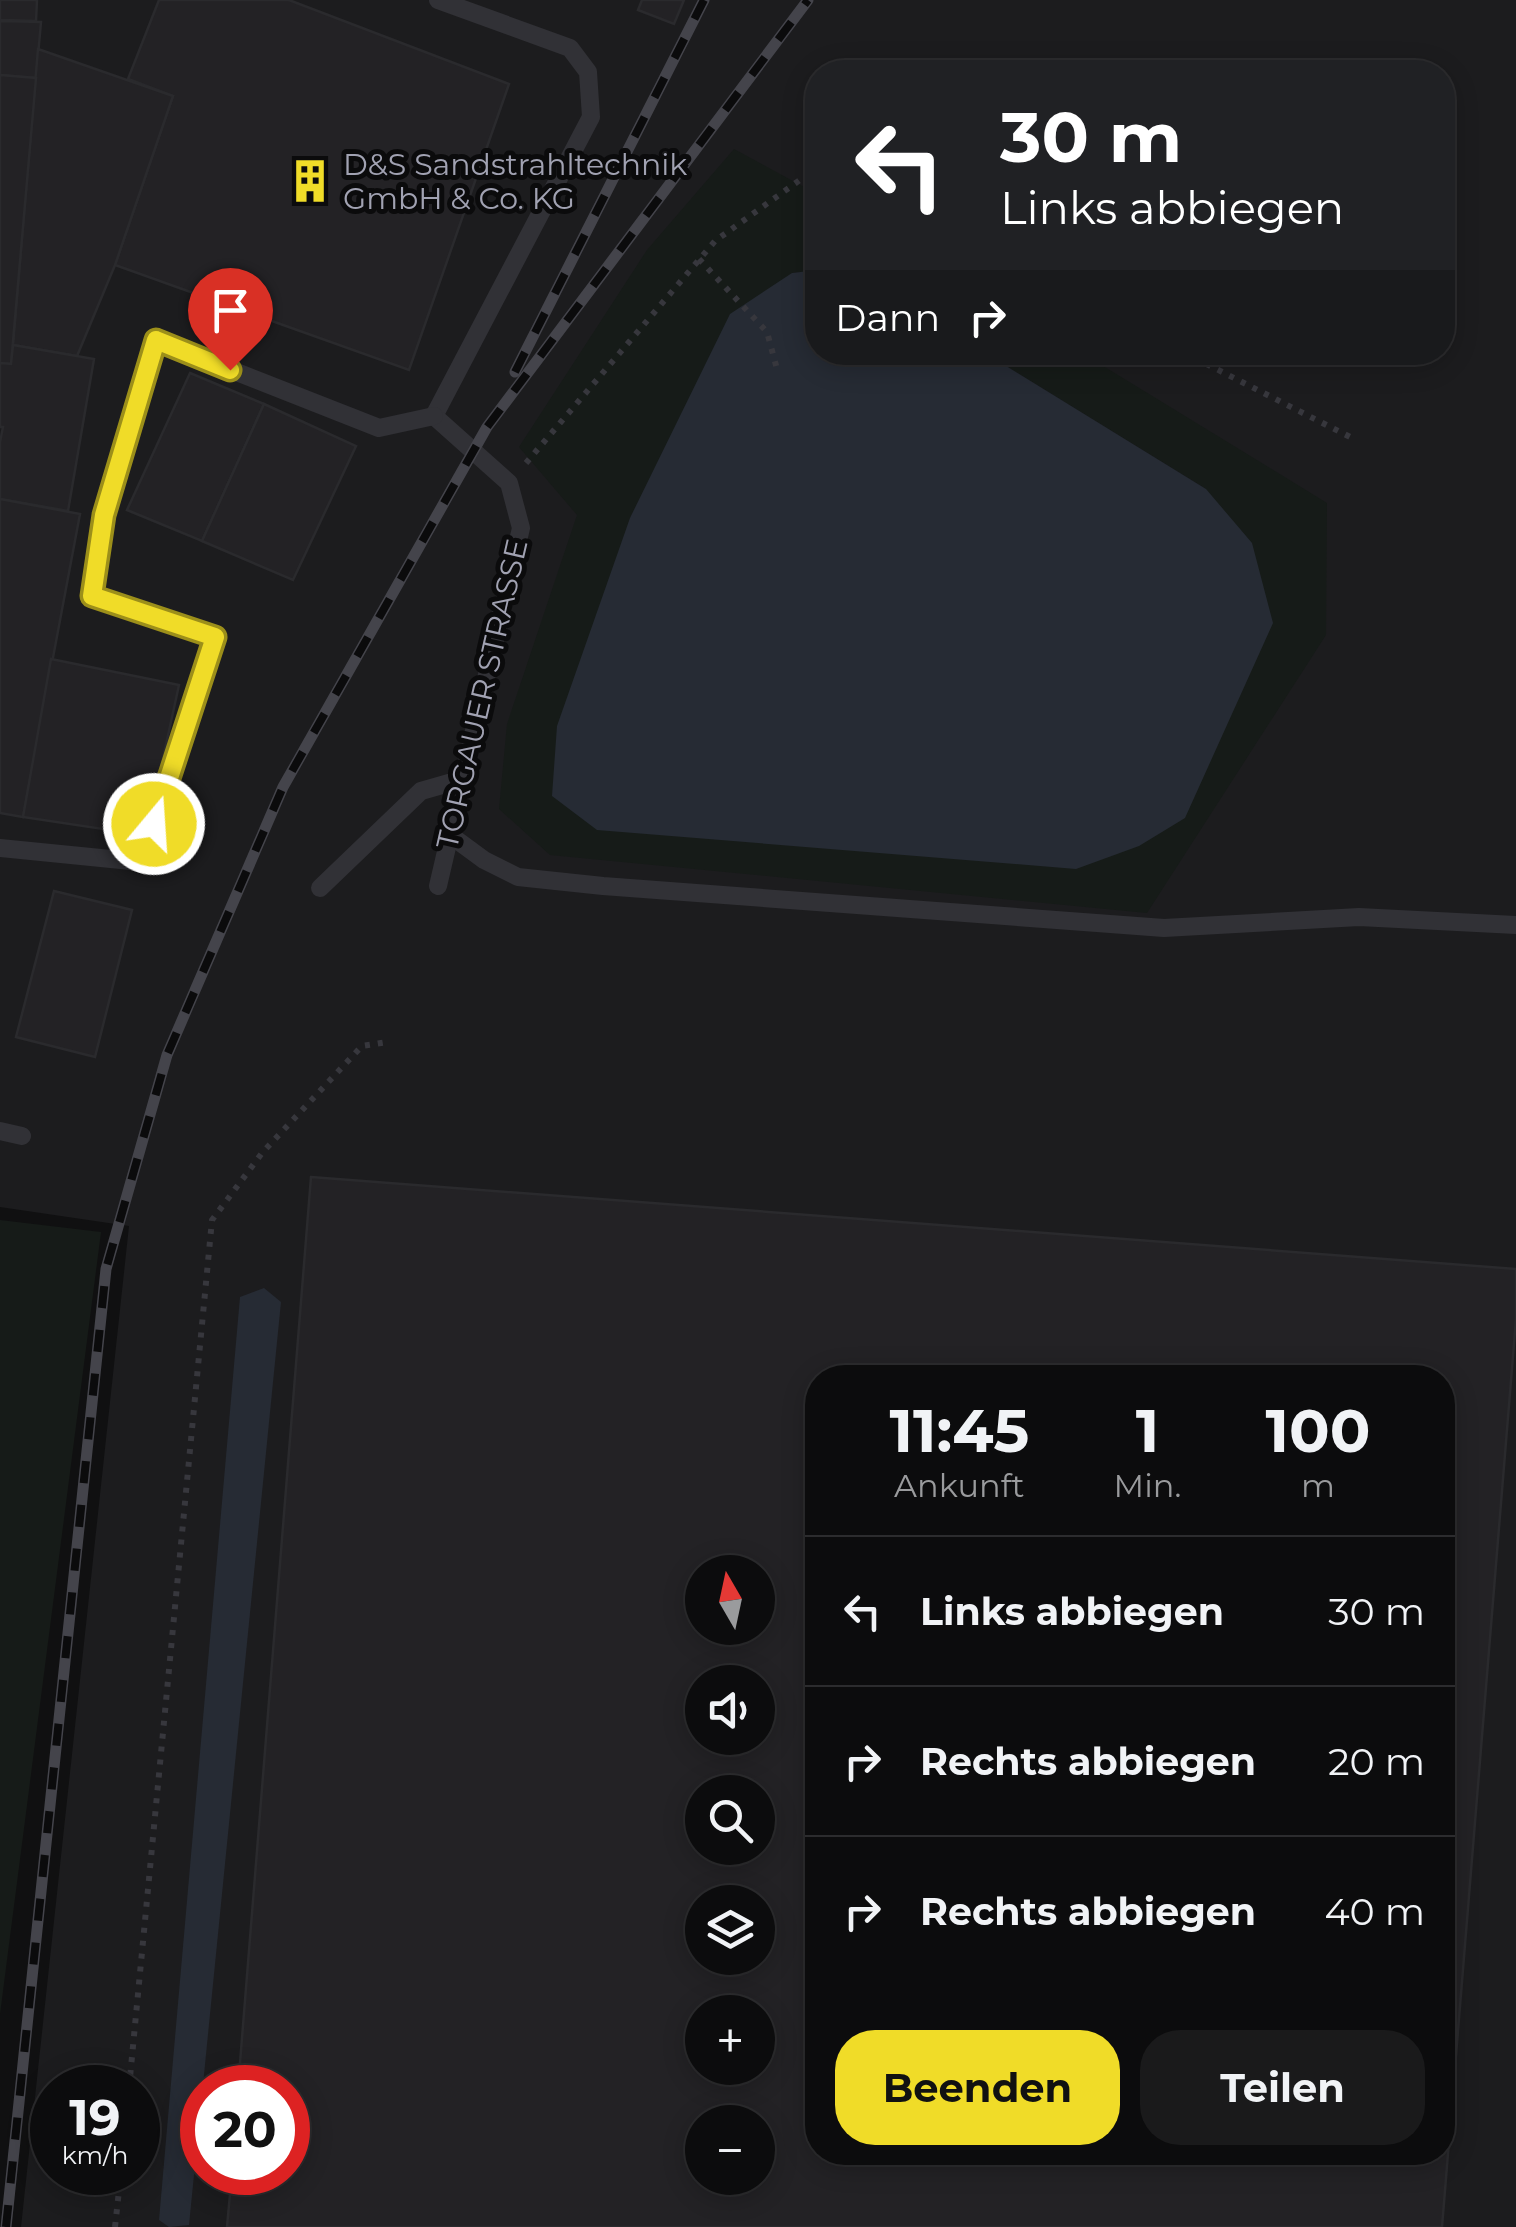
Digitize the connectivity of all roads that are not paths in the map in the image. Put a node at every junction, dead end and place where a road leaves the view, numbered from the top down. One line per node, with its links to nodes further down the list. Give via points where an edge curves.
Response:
1 (438, 0): 2 (lane, via 570,48 588,72 591,117)
2 (434, 416): 3 (lane, TORGAUER STRASSE, via 508,483 521,528); 5 (lane, via 379,428 156,340 104,515 92,596 215,637 141,862)
3 (463, 779): 4 (lane, TORGAUER STRASSE); 7 (lane, via 421,791)
4 (450, 835): 6 (lane, TORGAUER STRASSE); 8 (lane, via 518,878 602,886 1164,928 1359,917)
5 (0, 848)
6 (438, 886)
7 (320, 888)
8 (1516, 925)
9 (0, 1131): 10 (lane)
10 (22, 1136)

